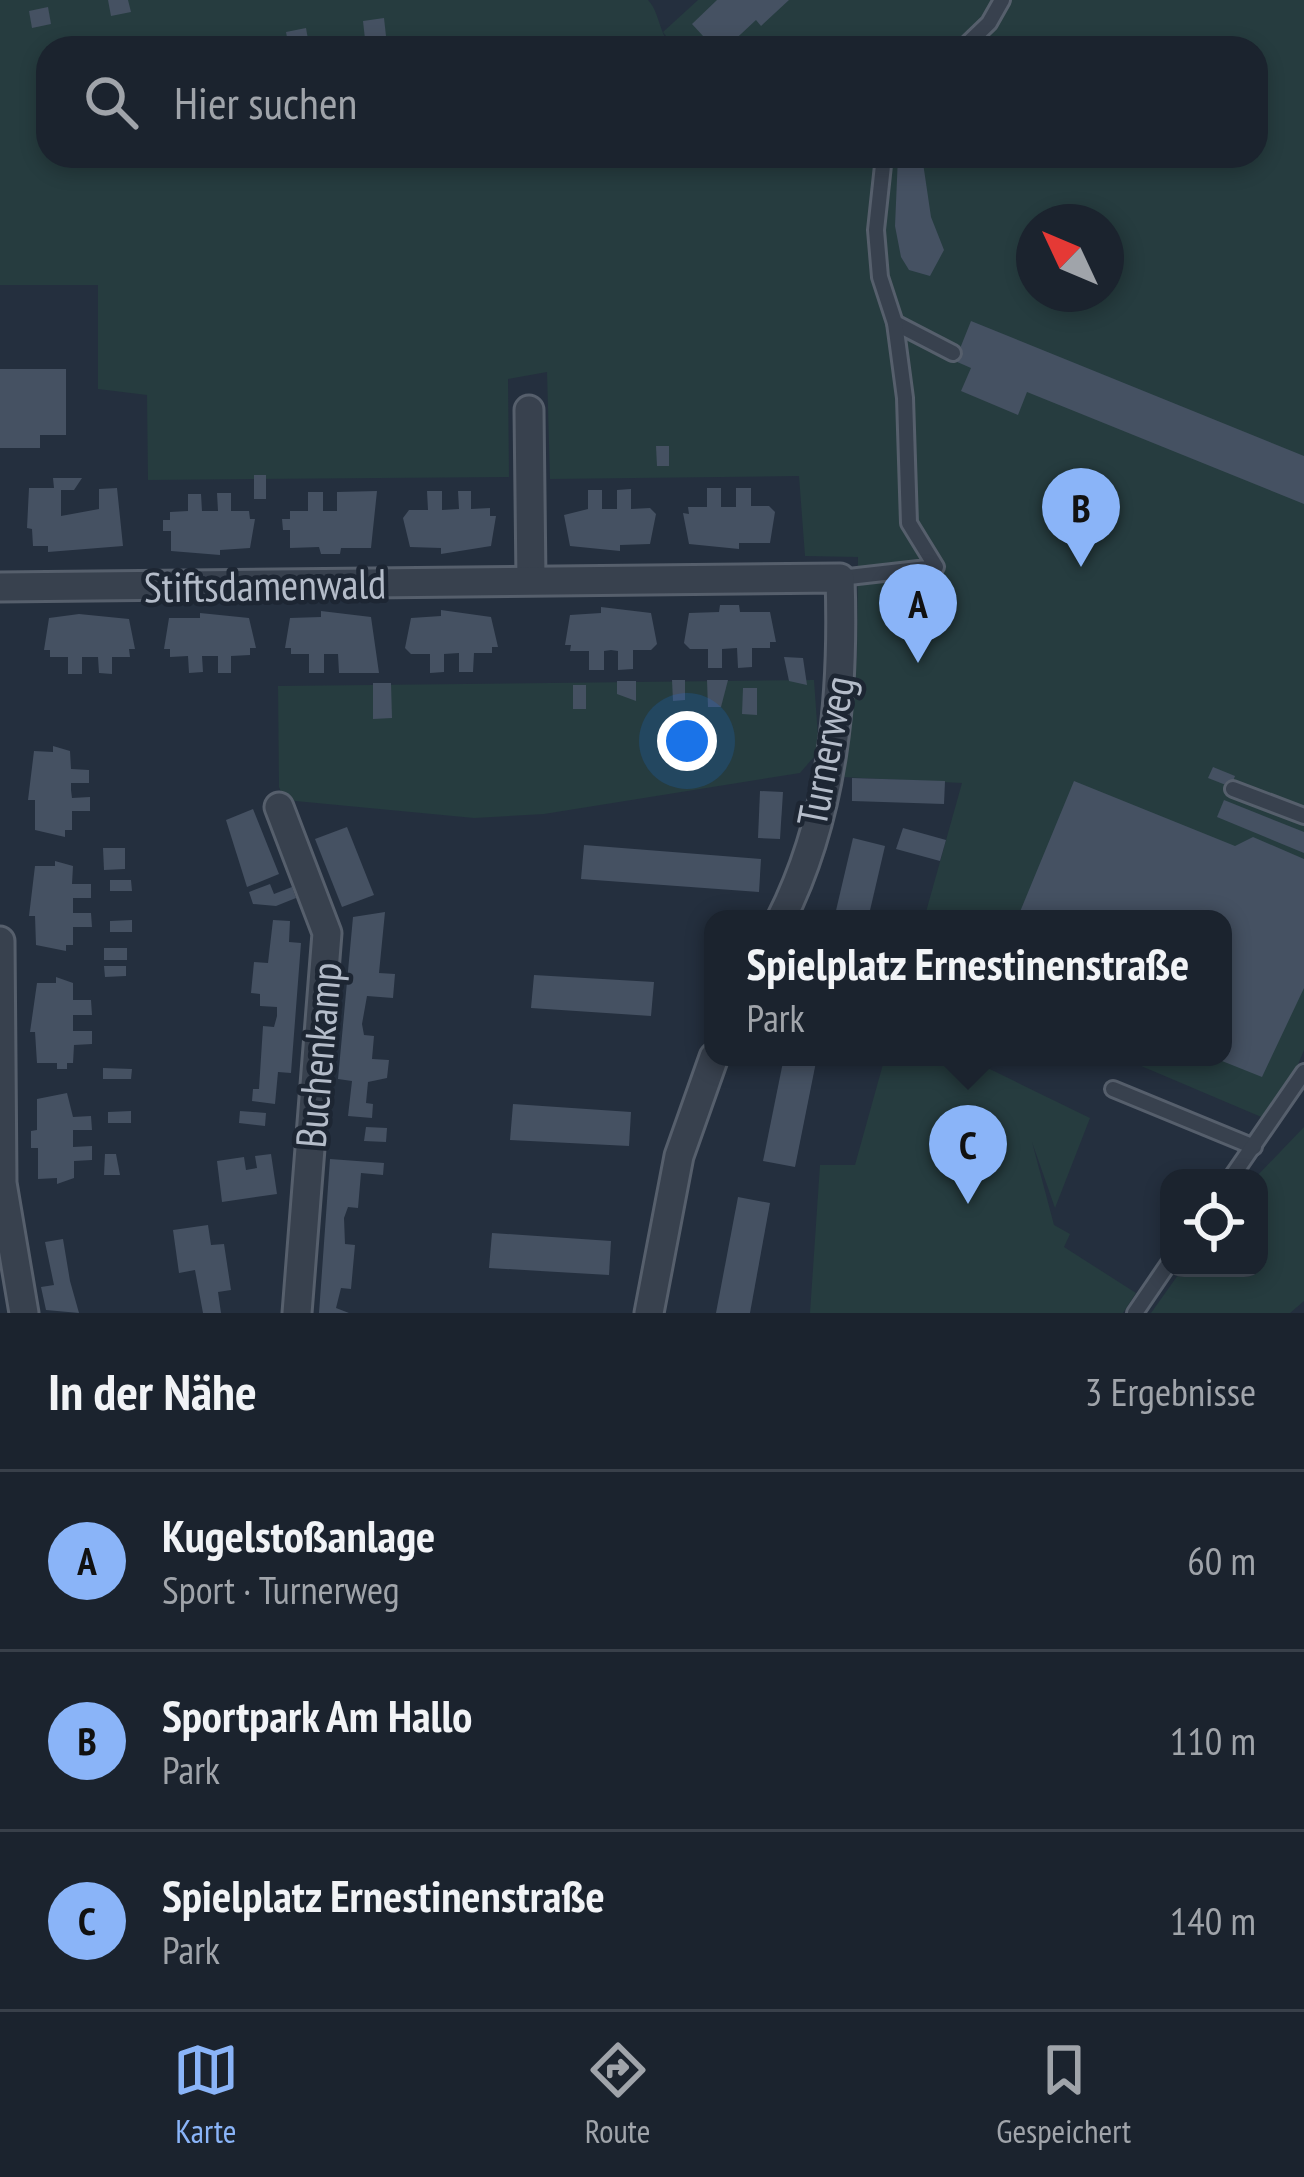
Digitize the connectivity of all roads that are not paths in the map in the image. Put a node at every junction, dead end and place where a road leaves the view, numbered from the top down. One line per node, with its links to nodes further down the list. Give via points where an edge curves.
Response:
1 (1002, 0): 2 (lane)
2 (975, 36)
3 (883, 168): 4 (lane, via 876,230)
4 (895, 322): 5 (lane); 7 (lane, via 908,523 936,568)
5 (953, 353)
6 (529, 410): 8 (street)
7 (840, 578): 8 (street, Stiftsdamenwald); 13 (street, Turnerweg, via 843,665 832,760)
8 (531, 580): 9 (street, Stiftsdamenwald)
9 (0, 587)
10 (1233, 789): 12 (lane)
11 (279, 807): 23 (street, Buchenkamp, via 327,933)
12 (1304, 816)
13 (785, 910)
14 (0, 941): 15 (street)
15 (0, 959): 22 (street, via 2,1183)
16 (711, 1066): 24 (street, via 679,1156)
17 (1304, 1072): 19 (lane)
18 (1113, 1089): 19 (lane)
19 (1254, 1147): 20 (lane)
20 (1238, 1169)
21 (1160, 1276): 25 (lane)
22 (24, 1313)
23 (297, 1313)
24 (649, 1313)
25 (1135, 1313)

